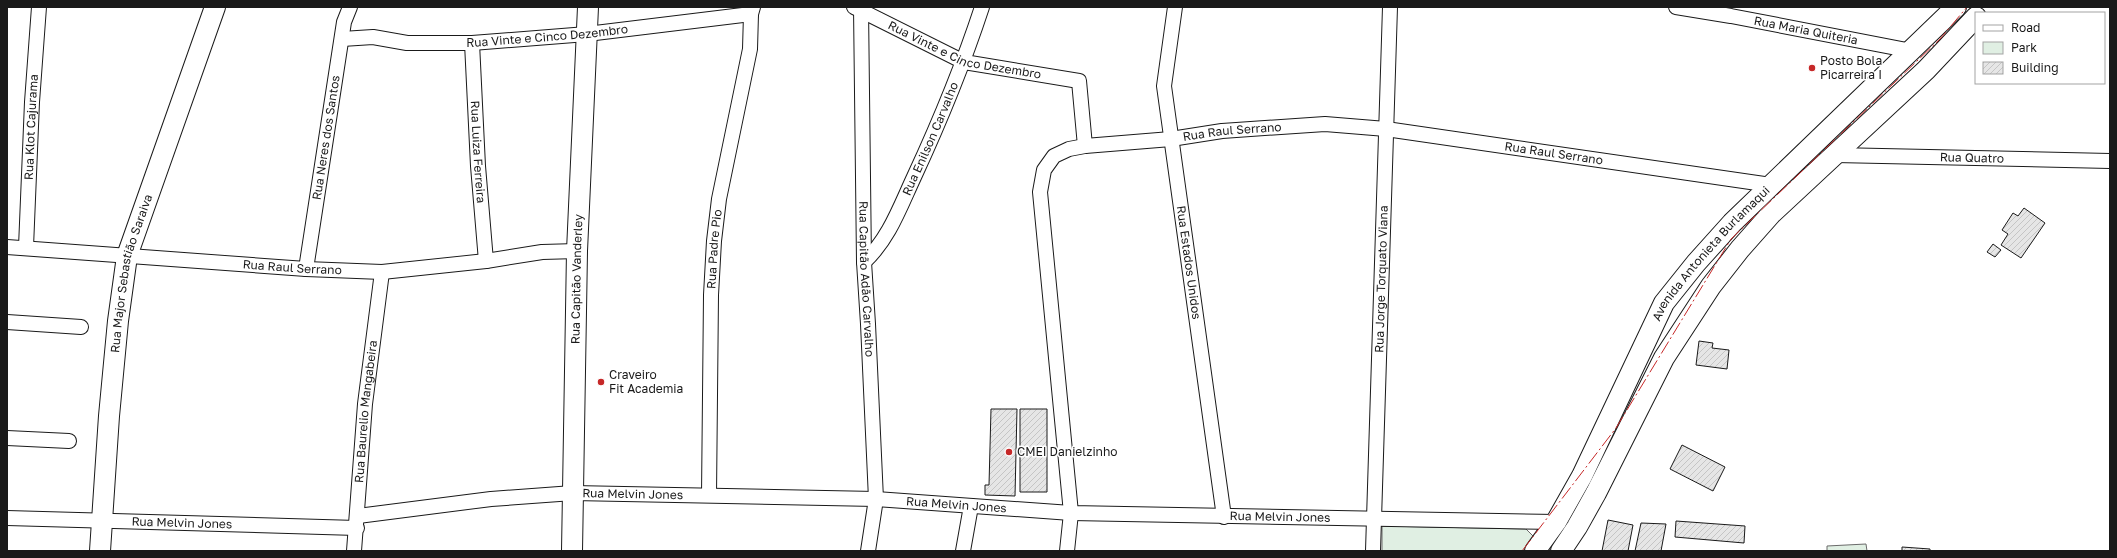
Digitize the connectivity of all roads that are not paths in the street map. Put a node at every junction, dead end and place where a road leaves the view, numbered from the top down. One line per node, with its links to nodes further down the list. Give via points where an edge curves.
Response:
1 (39, 7): 28 (street, Rua Klot Cajurama)
2 (215, 7): 30 (main road, Rua Major Sebastião Saraiva)
3 (350, 7): 14 (street, Rua Neres dos Santos, via 344,22)
4 (588, 7): 13 (main road, Rua Capitão Vanderley)
5 (982, 7): 17 (street, Rua Enilson Carvalho)
6 (1175, 7): 22 (street, Rua Estados Unidos, via 1164,86)
7 (1390, 7): 21 (street, Rua Jorge Torquato Viana)
8 (1676, 7): 16 (street, Rua Maria Quiteria)
9 (1956, 7): 16 (main road, Avenida Antonieta Burlamaqui)
10 (859, 8): 17 (street, Rua Vinte e Cinco Dezembro); 32 (street, Rua Capitão Adão Carvalho)
11 (752, 10): 13 (street, Rua Vinte e Cinco Dezembro); 44 (street, Rua Padre Pio, via 750,49 719,199 714,241)
12 (1975, 18): 18 (main road, Avenida Antonieta Burlamaqui)
13 (588, 34): 15 (street, Rua Vinte e Cinco Dezembro); 29 (main road, Rua Capitão Vanderley)
14 (342, 39): 15 (street, Rua Vinte e Cinco Dezembro, via 373,37 407,43); 33 (street, Rua Neres dos Santos)
15 (472, 43): 31 (street, Rua Luiza Ferreira)
16 (1912, 51): 18 (main road); 19 (main road, Avenida Antonieta Burlamaqui)
17 (964, 62): 23 (street, Rua Vinte e Cinco Dezembro, via 1079,81); 32 (street, Rua Enilson Carvalho, via 943,114 886,236)
18 (1931, 64): 20 (main road, Avenida Antonieta Burlamaqui)
19 (1889, 74): 20 (main road); 26 (main road, Avenida Antonieta Burlamaqui)
20 (1905, 88): 24 (main road, Avenida Antonieta Burlamaqui)
21 (1386, 129): 22 (street, Rua Raul Serrano, via 1325,124 1222,131); 26 (street, Rua Raul Serrano); 50 (street, Rua Jorge Torquato Viana)
22 (1170, 139): 23 (street, Rua Raul Serrano); 48 (street, Rua Estados Unidos)
23 (1085, 146): 47 (street, Rua Raul Serrano, via 1069,149 1054,156 1044,170 1040,192)
24 (1835, 155): 25 (street, Rua Quatro); 38 (main road, Avenida Antonieta Burlamaqui, via 1771,214 1740,249 1692,313)
25 (2110, 161)
26 (1771, 185): 37 (main road, Avenida Antonieta Burlamaqui, via 1701,257 1664,303)
27 (7, 247): 28 (street, Rua Raul Serrano)
28 (26, 247): 30 (street, Rua Raul Serrano)
29 (577, 251): 31 (street, Rua Raul Serrano, via 542,252); 43 (main road, Rua Capitão Vanderley)
30 (127, 256): 33 (street, Rua Raul Serrano); 51 (main road, Rua Major Sebastião Saraiva, via 118,321)
31 (486, 261): 34 (street, Rua Raul Serrano)
32 (864, 262): 45 (street, Rua Capitão Adão Carvalho)
33 (306, 269): 34 (street, Rua Raul Serrano)
34 (382, 272): 52 (street, Rua Baurelio Mangabeira, via 365,404)
35 (7, 322): 36 (street)
36 (81, 327)
37 (1632, 371): 38 (main road); 39 (main road, Avenida Antonieta Burlamaqui)
38 (1652, 382): 40 (main road, Avenida Antonieta Burlamaqui)
39 (1613, 411): 40 (main road); 53 (main road, Avenida Antonieta Burlamaqui, via 1582,476)
40 (1633, 420): 62 (main road, Avenida Antonieta Burlamaqui, via 1596,493)
41 (7, 438): 42 (street)
42 (69, 441)
43 (573, 493): 44 (street, Rua Melvin Jones); 52 (street, Rua Melvin Jones, via 491,499); 56 (main road, Rua Capitão Vanderley)
44 (709, 495): 45 (street, Rua Melvin Jones)
45 (876, 499): 46 (street, Rua Melvin Jones); 57 (street, Rua Capitão Adão Carvalho)
46 (971, 506): 47 (street, Rua Melvin Jones); 58 (street)
47 (1071, 514): 48 (street, Rua Melvin Jones); 59 (street, Rua Raul Serrano)
48 (1224, 517): 50 (street, Rua Melvin Jones)
49 (7, 518): 51 (street, Rua Melvin Jones)
50 (1373, 519): 53 (street, Rua Melvin Jones); 60 (street, Rua Jorge Torquato Viana)
51 (100, 521): 52 (street, Rua Melvin Jones); 54 (main road, Rua Major Sebastião Saraiva)
52 (357, 522): 55 (street, Rua Baurelio Mangabeira)
53 (1556, 522): 61 (main road, Avenida Antonieta Burlamaqui)
54 (100, 551)
55 (354, 551)
56 (572, 551)
57 (868, 551)
58 (963, 551)
59 (1067, 551)
60 (1373, 551)
61 (1536, 551)
62 (1560, 551)

